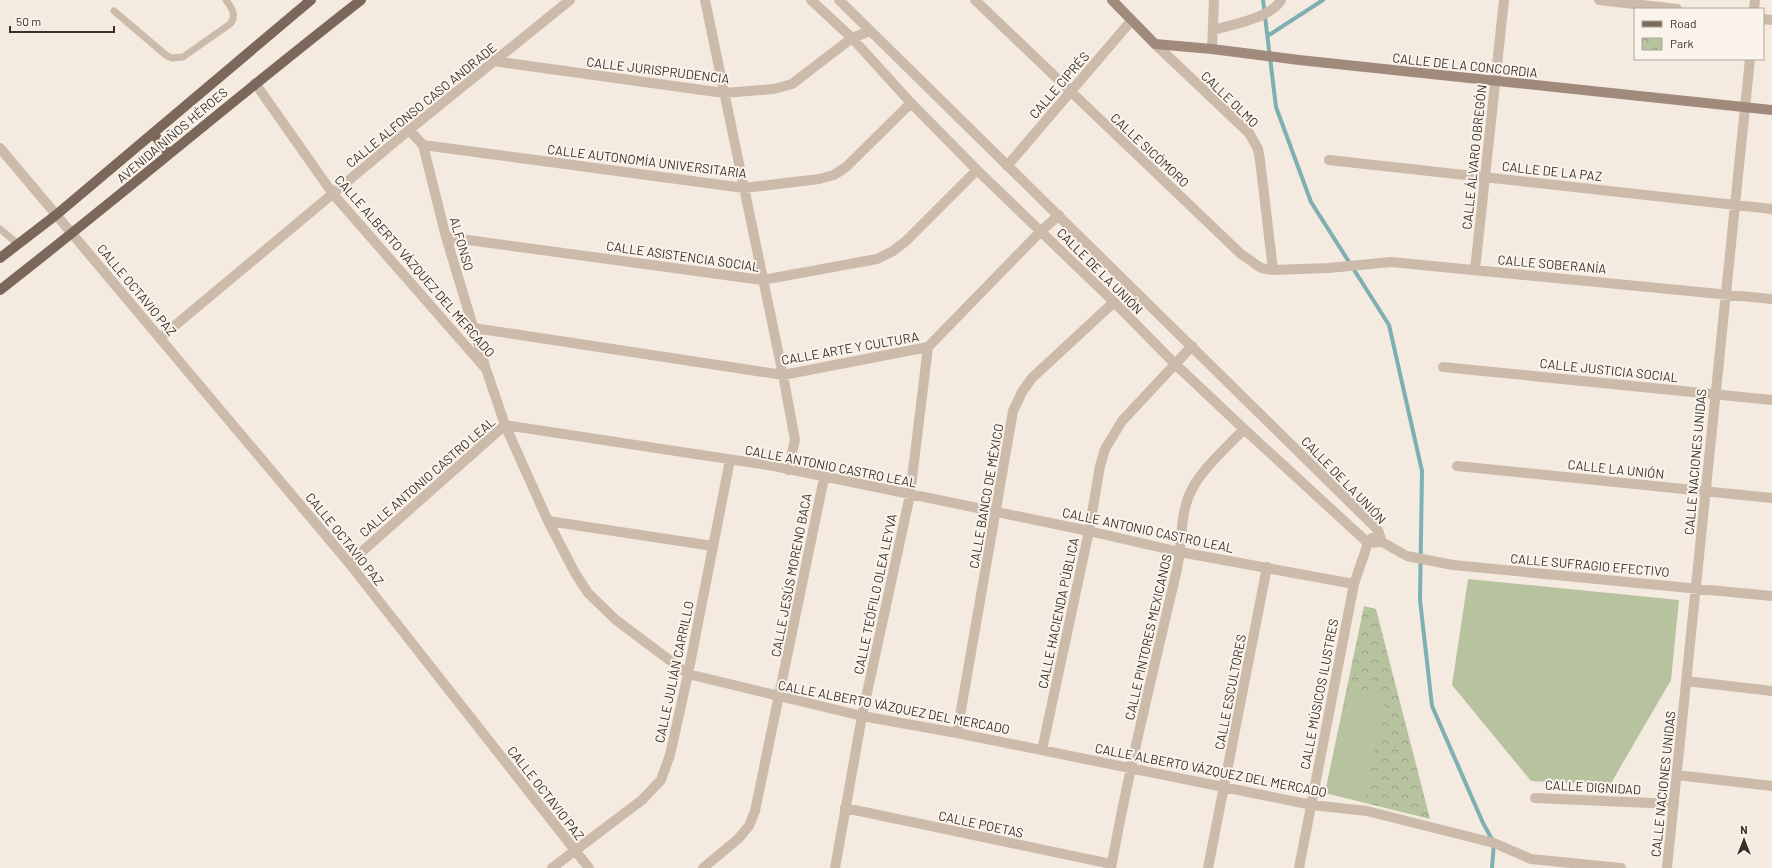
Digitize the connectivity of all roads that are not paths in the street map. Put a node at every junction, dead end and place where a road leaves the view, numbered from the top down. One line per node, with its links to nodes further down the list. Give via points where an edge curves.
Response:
1 (226, 0): 16 (lane, via 234,20 183,57 177,58 167,56)
2 (361, 0): 26 (main road, AVENIDA NIÑOS HÉROES)
3 (570, 0): 24 (street, CALLE ALFONSO CASO ANDRADE)
4 (705, 0): 28 (street)
5 (811, 0): 14 (street, CALLE DE LA UNIÓN)
6 (839, 0): 19 (street, CALLE DE LA UNIÓN)
7 (975, 0): 27 (street, CALLE SICÓMORO)
8 (1214, 0): 18 (street)
9 (1281, 0): 18 (street, via 1265,14)
10 (1504, 0): 25 (street, CALLE ÁLVARO OBREGÓN)
11 (1600, 0): 15 (street)
12 (307, 1): 33 (main road, AVENIDA NIÑOS HÉROES)
13 (1116, 2): 17 (street, CALLE OLMO)
14 (821, 4): 20 (street, CALLE DE LA UNIÓN)
15 (1668, 8)
16 (114, 11)
17 (1132, 22): 21 (street, CALLE OLMO); 27 (street, CALLE CIPRÉS)
18 (1214, 30): 22 (street)
19 (870, 31): 20 (street, CALLE JURISPRUDENCIA); 38 (street, CALLE DE LA UNIÓN)
20 (852, 38): 28 (street, CALLE JURISPRUDENCIA, via 792,84 774,89); 29 (street, CALLE DE LA UNIÓN)
21 (1154, 44): 22 (street, CALLE DE LA CONCORDIA); 54 (street, CALLE OLMO, via 1249,133 1255,142 1260,160)
22 (1212, 49): 25 (street, CALLE DE LA CONCORDIA)
23 (1750, 60): 30 (street, CALLE NACIONES UNIDAS)
24 (494, 62): 28 (street, CALLE JURISPRUDENCIA); 32 (street, CALLE ALFONSO CASO ANDRADE)
25 (1495, 81): 30 (street, CALLE DE LA CONCORDIA); 40 (street, CALLE ÁLVARO OBREGÓN)
26 (255, 83): 36 (main road, AVENIDA NIÑOS HÉROES); 42 (street, CALLE ALBERTO VÁZQUEZ DEL MERCADO)
27 (1070, 92): 38 (street, CALLE CIPRÉS); 54 (street, CALLE SICÓMORO, via 1241,254 1261,268)
28 (724, 93): 41 (street)
29 (911, 103): 39 (street, CALLE DE LA UNIÓN); 41 (street, CALLE AUTONOMÍA UNIVERSITARIA, via 834,175)
30 (1746, 108): 31 (street, CALLE DE LA CONCORDIA); 43 (street, CALLE NACIONES UNIDAS)
31 (1772, 110)
32 (409, 130): 34 (street, ALFONSO); 42 (street, CALLE ALFONSO CASO ANDRADE)
33 (152, 133): 36 (main road); 45 (main road, AVENIDA NIÑOS HÉROES)
34 (423, 145): 41 (street, CALLE AUTONOMÍA UNIVERSITARIA); 50 (street, ALFONSO)
35 (0, 148): 45 (street, CALLE OCTAVIO PAZ)
36 (169, 154): 49 (main road, AVENIDA NIÑOS HÉROES)
37 (1329, 160): 40 (street, CALLE DE LA PAZ)
38 (1007, 166): 46 (street, CALLE DE LA UNIÓN)
39 (977, 170): 48 (street, CALLE DE LA UNIÓN); 56 (street, CALLE ASISTENCIA SOCIAL, via 893,251 877,259)
40 (1485, 177): 43 (street, CALLE DE LA PAZ); 55 (street, CALLE ÁLVARO OBREGÓN)
41 (744, 188): 56 (street)
42 (333, 194): 62 (street, CALLE ALFONSO CASO ANDRADE); 67 (street, CALLE ALBERTO VÁZQUEZ DEL MERCADO)
43 (1735, 205): 44 (street, CALLE DE LA PAZ); 58 (street, CALLE NACIONES UNIDAS)
44 (1772, 209)
45 (56, 215): 49 (street, CALLE OCTAVIO PAZ); 51 (main road, AVENIDA NIÑOS HÉROES)
46 (1059, 215): 48 (street, CALLE ARTE Y CULTURA); 63 (street, CALLE DE LA UNIÓN)
47 (0, 229): 51 (lane)
48 (1041, 231): 60 (street, CALLE DE LA UNIÓN); 64 (street, CALLE ARTE Y CULTURA)
49 (72, 234): 57 (main road, AVENIDA NIÑOS HÉROES); 62 (street, CALLE OCTAVIO PAZ)
50 (446, 237): 56 (street, CALLE ASISTENCIA SOCIAL); 61 (street, ALFONSO)
51 (18, 244): 52 (main road, AVENIDA NIÑOS HÉROES)
52 (0, 258)
53 (1329, 268): 54 (street, CALLE SICÓMORO); 55 (street, CALLE SOBERANÍA, via 1391,262)
54 (1273, 270)
55 (1475, 270): 58 (street, CALLE SOBERANÍA)
56 (762, 280): 68 (street)
57 (0, 290)
58 (1727, 294): 59 (street, CALLE SOBERANÍA); 69 (street, CALLE NACIONES UNIDAS)
59 (1772, 299)
60 (1114, 302): 65 (street, CALLE DE LA UNIÓN); 80 (street, CALLE BANCO DE MÉXICO, via 1032,378 1022,392 1013,411)
61 (474, 328): 67 (street, ALFONSO); 68 (street, CALLE ARTE Y CULTURA)
62 (160, 338): 89 (street, CALLE OCTAVIO PAZ)
63 (1192, 346): 65 (street, CALLE HACIENDA PÚBLICA); 82 (street, CALLE DE LA UNIÓN)
64 (928, 347): 68 (street, CALLE ARTE Y CULTURA); 78 (street, CALLE TEÓFILO OLEA LEYVA)
65 (1174, 363): 72 (street, CALLE DE LA UNIÓN); 83 (street, CALLE HACIENDA PÚBLICA, via 1122,421 1105,449)
66 (1443, 367): 69 (street, CALLE JUSTICIA SOCIAL)
67 (486, 370): 71 (street, CALLE ALBERTO VÁZQUEZ DEL MERCADO)
68 (783, 375): 75 (street, via 795,440)
69 (1715, 394): 70 (street, CALLE JUSTICIA SOCIAL); 77 (street, CALLE NACIONES UNIDAS)
70 (1772, 400)
71 (505, 425): 73 (street, CALLE ANTONIO CASTRO LEAL); 81 (street, CALLE ALBERTO VÁZQUEZ DEL MERCADO); 89 (street, CALLE ANTONIO CASTRO LEAL)
72 (1244, 430): 85 (street, CALLE DE LA UNIÓN); 87 (street, CALLE PINTORES MEXICANOS, via 1199,478 1192,489 1183,513)
73 (730, 460): 75 (street, CALLE ANTONIO CASTRO LEAL); 86 (street, CALLE JULIÁN CARRILLO)
74 (1457, 466): 77 (street, CALLE LA UNIÓN)
75 (788, 470): 76 (street, CALLE ANTONIO CASTRO LEAL)
76 (824, 478): 78 (street, CALLE ANTONIO CASTRO LEAL); 97 (street, CALLE JESÚS MORENO BACA)
77 (1706, 491): 79 (street, CALLE LA UNIÓN); 92 (street, CALLE NACIONES UNIDAS)
78 (910, 495): 80 (street, CALLE ANTONIO CASTRO LEAL); 98 (street, CALLE TEÓFILO OLEA LEYVA)
79 (1772, 498)
80 (997, 512): 83 (street, CALLE ANTONIO CASTRO LEAL); 99 (street, CALLE BANCO DE MÉXICO)
81 (548, 521): 86 (street); 94 (street, CALLE ALBERTO VÁZQUEZ DEL MERCADO, via 588,593 616,620)
82 (1378, 530): 84 (street, CALLE DE LA UNIÓN); 85 (street, CALLE MÚSICOS ILUSTRES)
83 (1089, 531): 87 (street, CALLE ANTONIO CASTRO LEAL); 100 (street, CALLE HACIENDA PÚBLICA)
84 (1382, 542): 85 (street, CALLE DE LA UNIÓN); 88 (street, CALLE DE LA UNIÓN)
85 (1368, 543): 91 (street, CALLE MÚSICOS ILUSTRES)
86 (713, 546): 94 (street, CALLE JULIÁN CARRILLO)
87 (1180, 552): 90 (street, CALLE ANTONIO CASTRO LEAL); 101 (street, CALLE PINTORES MEXICANOS)
88 (1407, 556): 92 (street, CALLE SUFRAGIO EFECTIVO, via 1453,565)
89 (349, 564): 109 (street, CALLE OCTAVIO PAZ)
90 (1267, 567): 91 (street, CALLE ANTONIO CASTRO LEAL); 104 (street, CALLE ESCULTORES)
91 (1354, 584): 107 (street, CALLE MÚSICOS ILUSTRES)
92 (1696, 588): 93 (street, CALLE SUFRAGIO EFECTIVO); 95 (street, CALLE NACIONES UNIDAS)
93 (1772, 596)
94 (688, 674): 97 (street, CALLE ALBERTO VÁZQUEZ DEL MERCADO); 109 (street, CALLE JULIÁN CARRILLO, via 670,755 660,780 642,800)
95 (1686, 681): 96 (street); 102 (street, CALLE NACIONES UNIDAS)
96 (1772, 691)
97 (779, 697): 98 (street, CALLE ALBERTO VÁZQUEZ DEL MERCADO); 114 (street, CALLE JESÚS MORENO BACA, via 755,811 749,826 738,839)
98 (862, 716): 99 (street, CALLE ALBERTO VÁZQUEZ DEL MERCADO); 108 (street, CALLE TEÓFILO OLEA LEYVA)
99 (957, 733): 100 (street, CALLE ALBERTO VÁZQUEZ DEL MERCADO)
100 (1042, 750): 101 (street, CALLE ALBERTO VÁZQUEZ DEL MERCADO)
101 (1131, 769): 104 (street, CALLE ALBERTO VÁZQUEZ DEL MERCADO); 111 (street, CALLE PINTORES MEXICANOS)
102 (1677, 775): 103 (street); 106 (street, CALLE NACIONES UNIDAS)
103 (1772, 786)
104 (1224, 787): 107 (street, CALLE ALBERTO VÁZQUEZ DEL MERCADO); 116 (street, CALLE ESCULTORES)
105 (1535, 798): 106 (street, CALLE DIGNIDAD)
106 (1674, 804): 119 (street, CALLE NACIONES UNIDAS)
107 (1312, 805): 110 (street, CALLE ALBERTO VÁZQUEZ DEL MERCADO, via 1367,811 1494,843); 117 (street, CALLE MÚSICOS ILUSTRES)
108 (845, 808): 111 (street, CALLE POETAS); 115 (street, CALLE TEÓFILO OLEA LEYVA)
109 (575, 851): 112 (street, CALLE JULIÁN CARRILLO); 113 (street, CALLE OCTAVIO PAZ)
110 (1530, 863): 118 (street, CALLE ALBERTO VÁZQUEZ DEL MERCADO)
111 (1111, 866)
112 (552, 868)
113 (589, 868)
114 (702, 868)
115 (835, 868)
116 (1208, 868)
117 (1299, 868)
118 (1621, 868)
119 (1667, 868)

